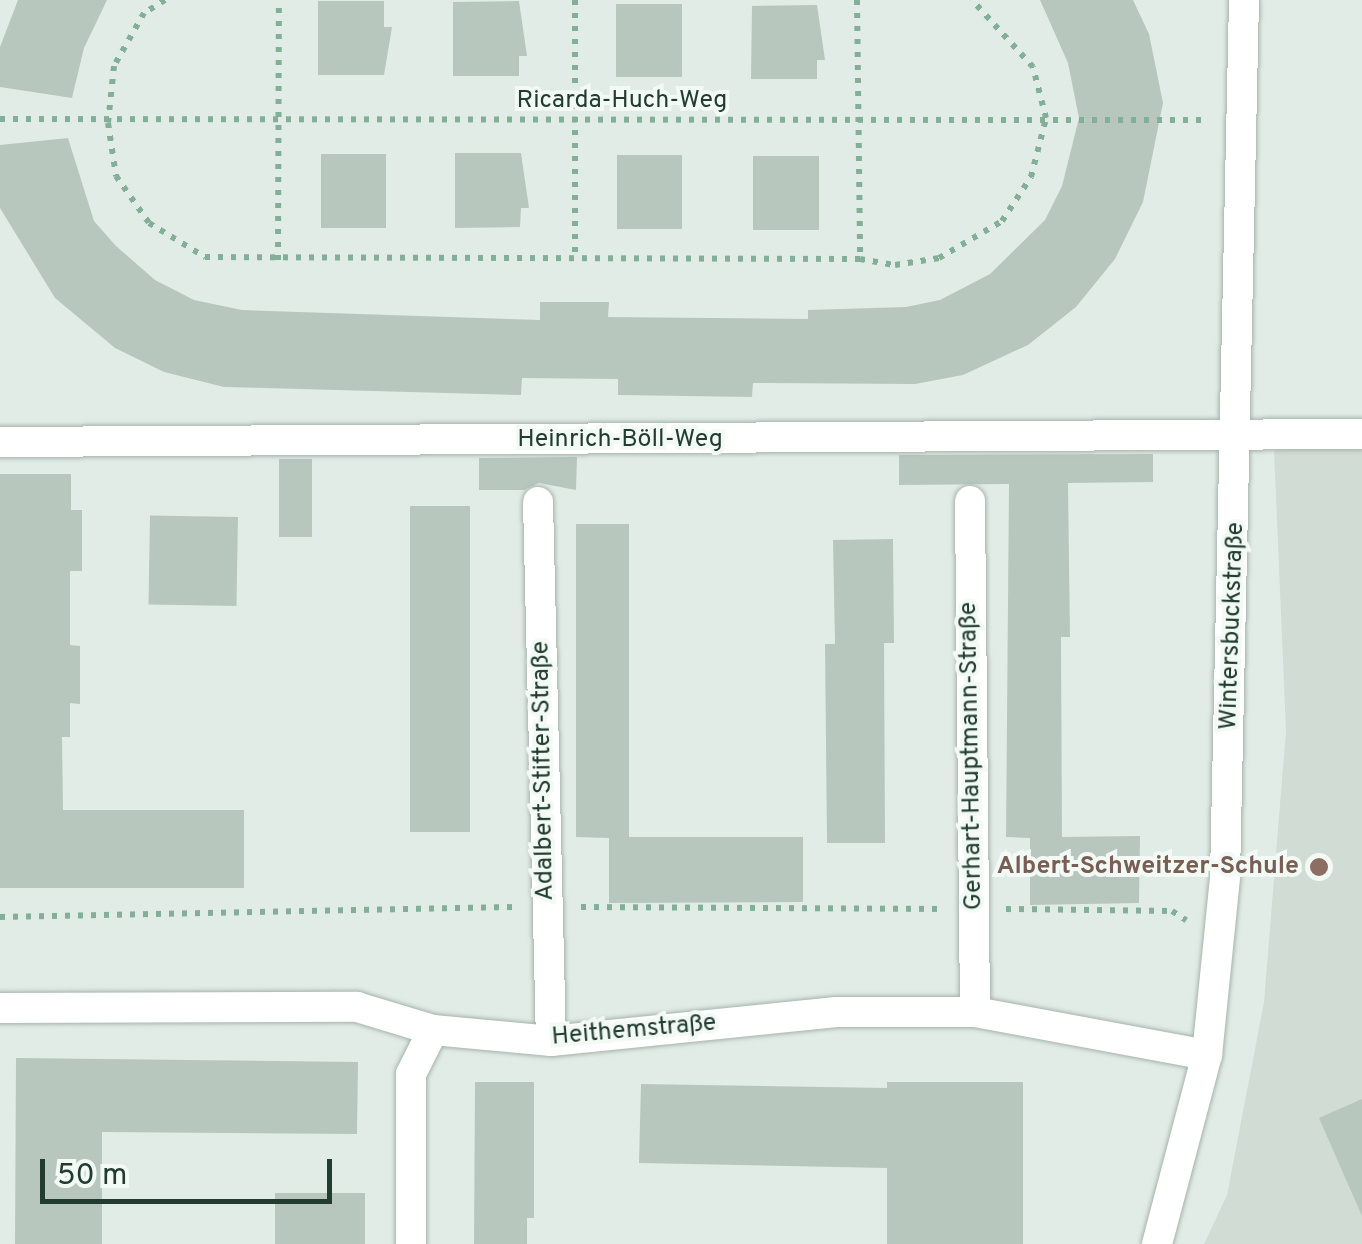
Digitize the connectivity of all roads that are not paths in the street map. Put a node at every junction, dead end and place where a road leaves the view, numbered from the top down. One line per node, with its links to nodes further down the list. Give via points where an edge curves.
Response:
1 (1244, 0): 3 (street, Wintersbuckstraße)
2 (1362, 434): 3 (street, Heinrich-Böll-Weg)
3 (1239, 438): 4 (street, Heinrich-Böll-Weg); 11 (street, Wintersbuckstraße, via 1219,940)
4 (0, 442)
5 (970, 500): 8 (street, Gerhart-Hauptmann-Straße)
6 (538, 502): 10 (street, Adalbert-Stifter-Straße)
7 (0, 1008): 9 (street, Heithemstraße, via 357,1006)
8 (975, 1012): 10 (street, Heithemstraße, via 836,1012); 11 (street, Heithemstraße)
9 (433, 1030): 10 (street, Heithemstraße); 12 (street, via 411,1074)
10 (551, 1041)
11 (1207, 1055): 13 (street, Wintersbuckstraße)
12 (412, 1244)
13 (1157, 1244)

